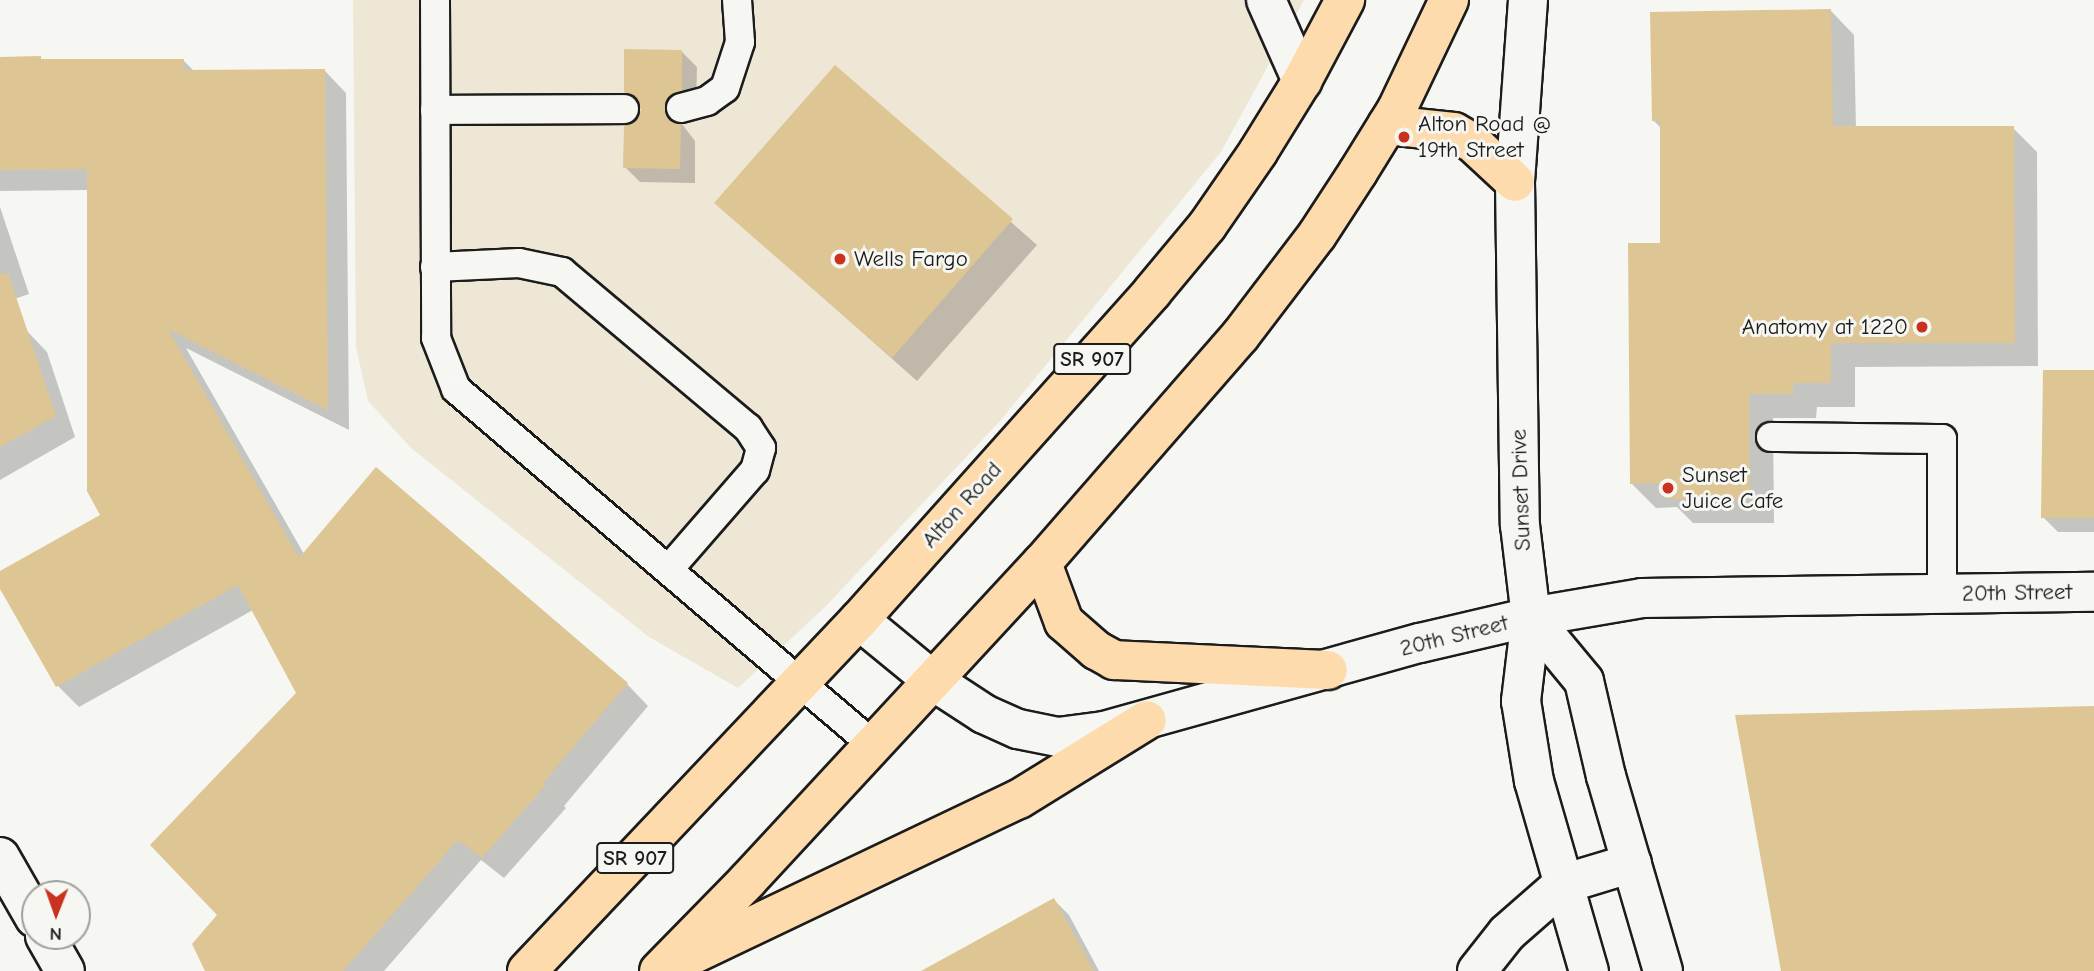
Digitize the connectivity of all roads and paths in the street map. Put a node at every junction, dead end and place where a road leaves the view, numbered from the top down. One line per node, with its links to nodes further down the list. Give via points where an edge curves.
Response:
1 (435, 0): 10 (lane)
2 (737, 0): 8 (lane, via 740,42 725,88 707,101)
3 (1266, 0): 7 (street)
4 (1345, 0): 7 (highway, Alton Road / SR 907)
5 (1449, 0): 11 (highway)
6 (1528, 0): 12 (street, Sunset Drive)
7 (1302, 81): 20 (highway, Alton Road / SR 907, via 1192,245)
8 (681, 108)
9 (624, 109): 10 (lane)
10 (435, 110): 13 (lane)
11 (1387, 125): 12 (highway, via 1454,132 1473,143); 15 (highway, via 1317,235 1277,288)
12 (1515, 182): 19 (street, Sunset Drive, via 1520,525)
13 (435, 267): 16 (lane, via 436,338 456,389); 16 (lane, via 519,263 562,272 748,428 761,448 754,470)
14 (1771, 437): 18 (lane, via 1942,439)
15 (1042, 563): 21 (highway, via 1065,622 1114,660); 22 (highway)
16 (669, 569): 23 (lane)
17 (2094, 592): 18 (street, 20th Street)
18 (1941, 594): 19 (street, 20th Street, via 1663,596)
19 (1531, 617): 21 (street, 20th Street); 27 (street, via 1584,681); 28 (street, Sunset Drive, via 1521,701 1534,781)
20 (859, 620): 22 (street, 20th Street); 23 (highway, Alton Road / SR 907)
21 (1328, 670): 24 (street, 20th Street)
22 (932, 680): 24 (street, 20th Street, via 1000,722 1039,734 1080,735); 25 (highway)
23 (802, 682): 25 (lane); 32 (highway, Alton Road / SR 907)
24 (1147, 720): 33 (highway, via 1019,799)
25 (873, 744): 33 (highway)
26 (0, 857): 29 (street)
27 (1632, 863): 28 (street); 36 (street)
28 (1563, 884): 34 (street, via 1507,933); 35 (street, Sunset Drive)
29 (21, 894)
30 (53, 950): 31 (street)
31 (65, 971)
32 (527, 971)
33 (659, 971)
34 (1477, 971)
35 (1589, 971)
36 (1663, 971)

